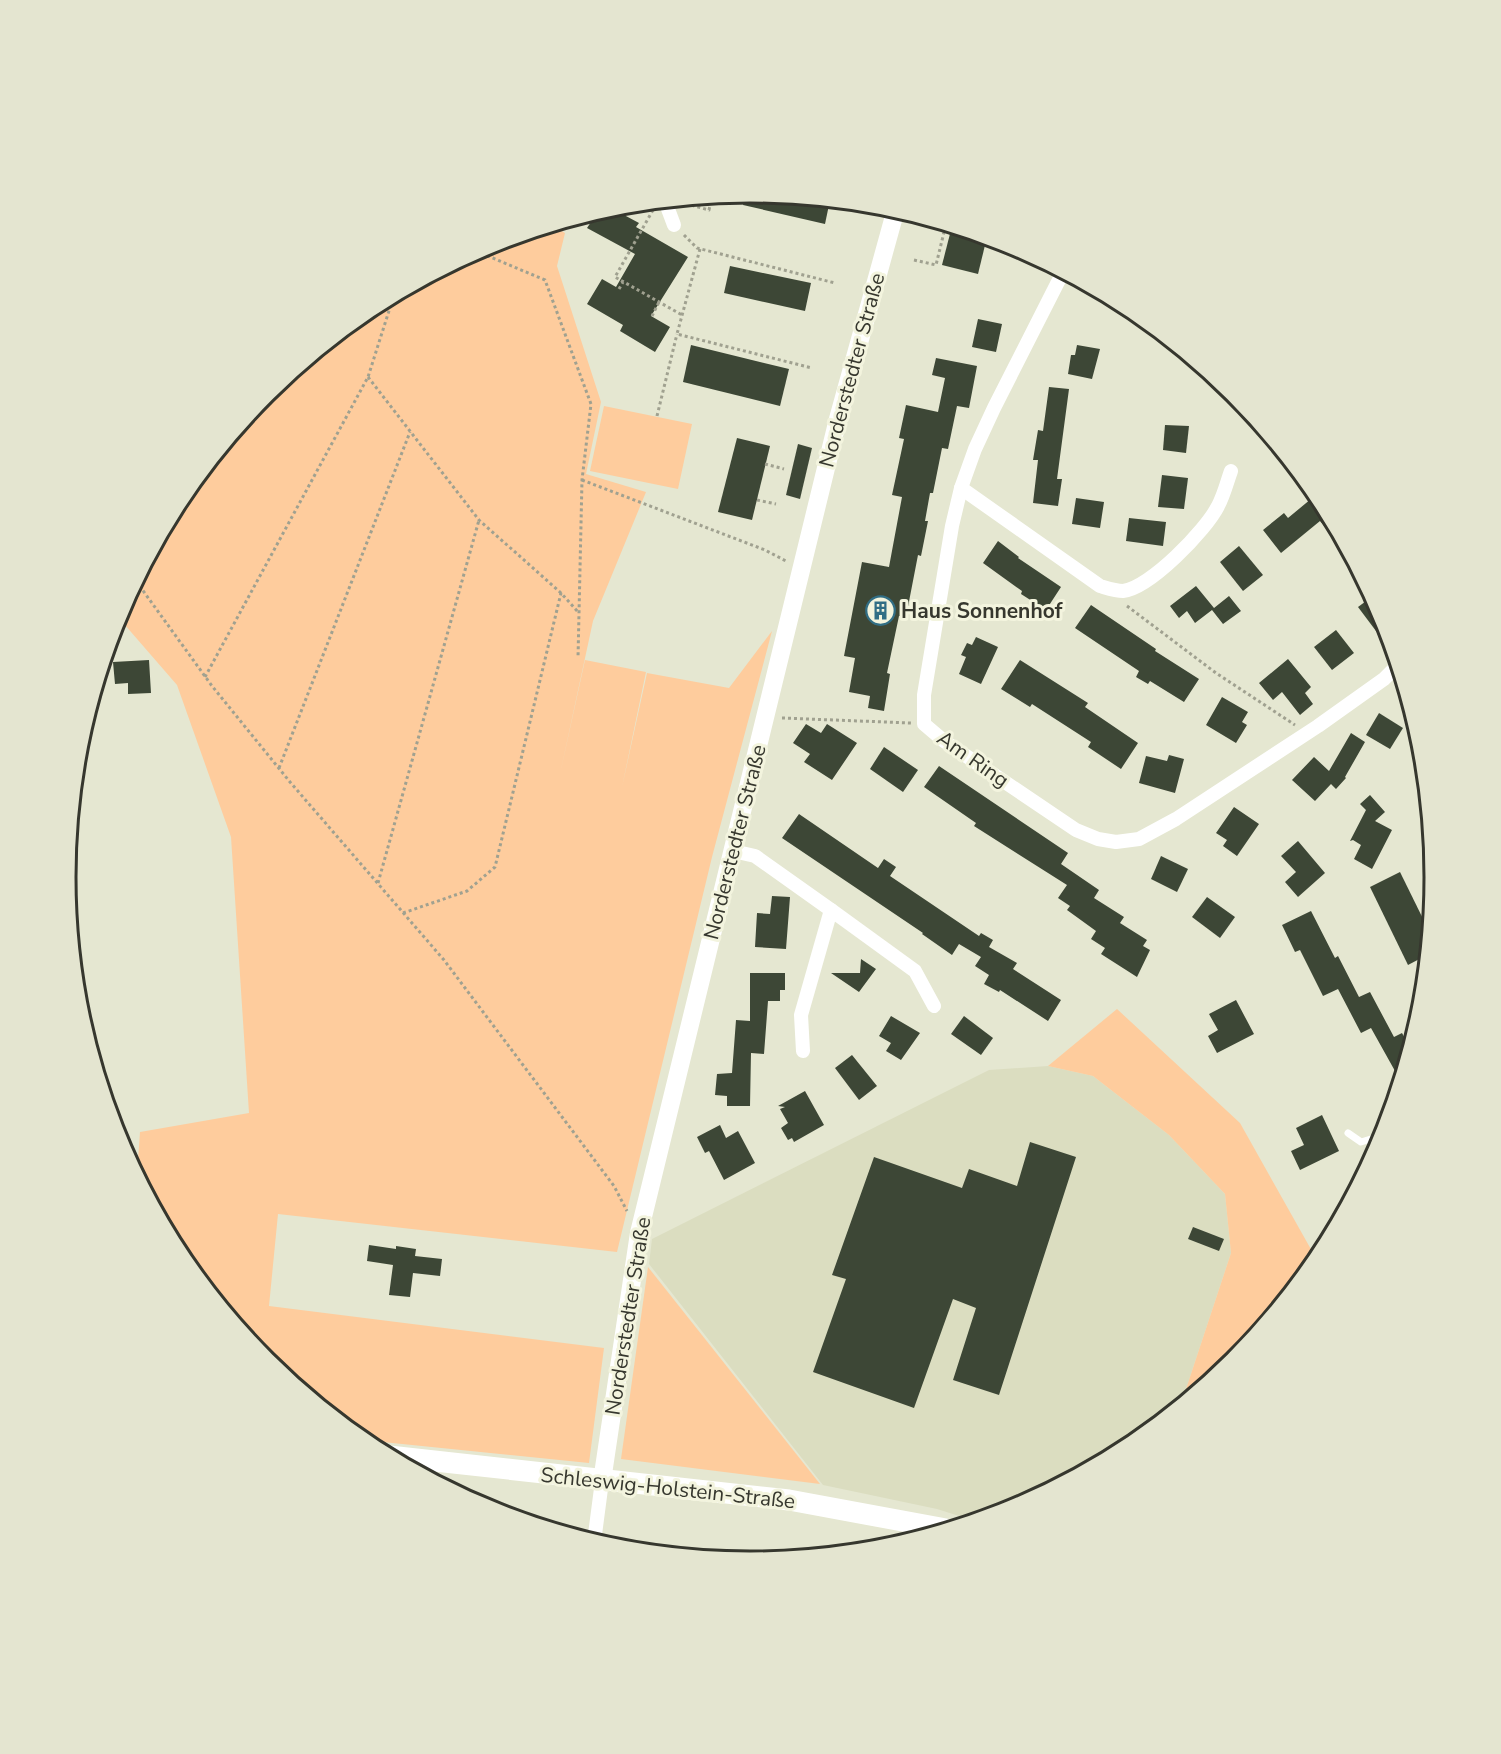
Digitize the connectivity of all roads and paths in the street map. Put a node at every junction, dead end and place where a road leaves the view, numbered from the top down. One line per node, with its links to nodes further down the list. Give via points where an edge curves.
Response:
1 (710, 204): 2 (path, via 709,210)
2 (693, 206)
3 (668, 208): 6 (street)
4 (653, 211): 12 (path, via 615,277)
5 (893, 219): 32 (street, Norderstedter Straße, via 838,419)
6 (674, 225): 8 (path)
7 (944, 232): 10 (path, via 936,265)
8 (700, 249): 13 (path); 17 (path)
9 (488, 256): 27 (path, via 545,280 591,404)
10 (914, 260)
11 (1060, 278): 28 (street, Am Ring, via 994,408)
12 (623, 282): 14 (path); 15 (path)
13 (835, 283)
14 (619, 289)
15 (659, 302): 17 (path); 18 (path)
16 (390, 308): 21 (path)
17 (682, 315): 19 (path)
18 (651, 316)
19 (677, 334): 20 (path); 22 (path)
20 (812, 368)
21 (368, 377): 23 (path); 39 (path)
22 (657, 416)
23 (410, 432): 31 (path); 43 (path)
24 (765, 464): 25 (path)
25 (784, 469)
26 (1231, 471): 28 (street, via 1218,507 1186,546 1156,575 1121,591 1100,586)
27 (582, 480): 32 (path, via 765,550); 36 (path)
28 (961, 488): 41 (street, Am Ring, via 924,695)
29 (757, 500): 30 (path)
30 (776, 504)
31 (479, 520): 34 (path); 45 (path)
32 (802, 569): 40 (street, Norderstedter Straße)
33 (142, 589): 39 (path)
34 (561, 593): 36 (path); 47 (path, via 495,867 467,891)
35 (1127, 606): 42 (path, via 1216,673)
36 (579, 613): 37 (path)
37 (578, 658)
38 (1392, 671): 42 (street, Am Ring)
39 (205, 677): 43 (path)
40 (765, 718): 41 (path); 44 (street, Norderstedter Straße)
41 (924, 724): 42 (street, Am Ring, via 1076,830 1116,842 1139,839 1176,819)
42 (1306, 733)
43 (279, 768): 45 (path)
44 (733, 851): 46 (street, via 755,856); 52 (street, Norderstedter Straße)
45 (378, 884): 47 (path)
46 (831, 910): 48 (street, via 915,971); 49 (street, via 801,1015)
47 (403, 913): 52 (path, via 444,960 614,1186)
48 (934, 1006)
49 (803, 1051)
50 (1348, 1133): 51 (lane, via 1361,1142)
51 (1371, 1139)
52 (639, 1233): 54 (street, Norderstedter Straße)
53 (409, 1458): 54 (main road, Schleswig-Holstein-Straße)
54 (602, 1481): 55 (main road, Schleswig-Holstein-Straße, via 789,1500); 56 (street)
55 (931, 1526)
56 (595, 1532)

